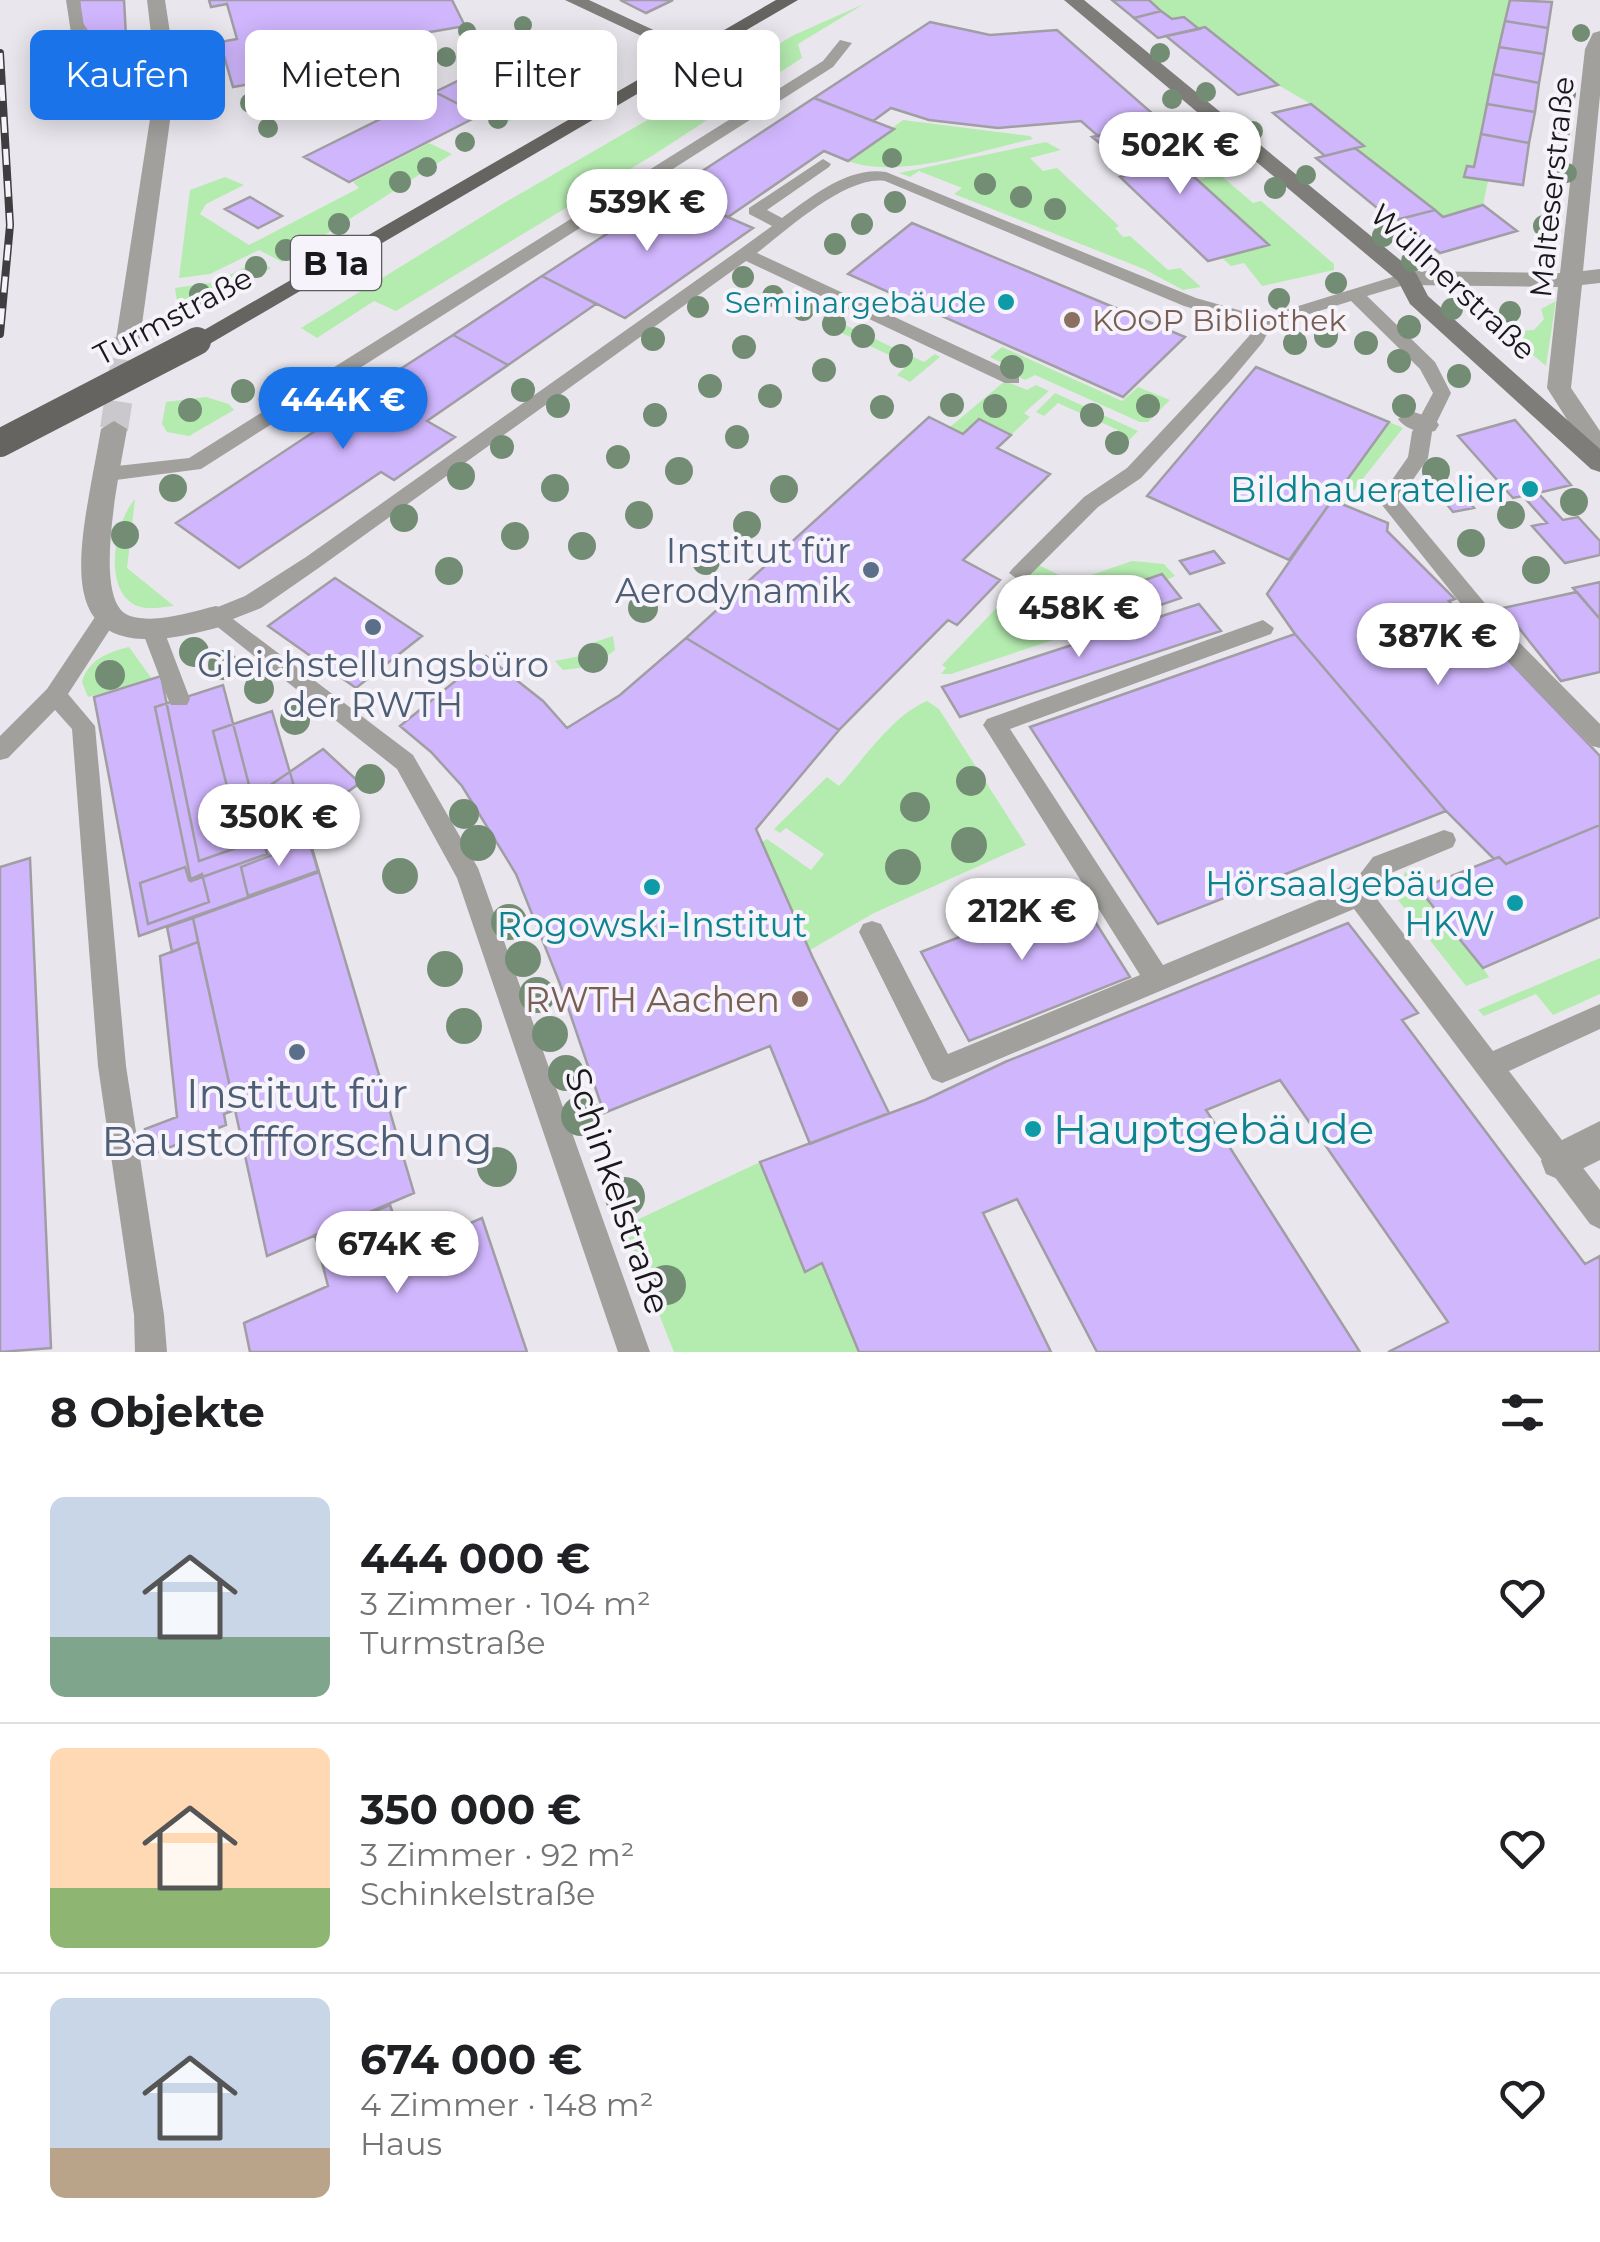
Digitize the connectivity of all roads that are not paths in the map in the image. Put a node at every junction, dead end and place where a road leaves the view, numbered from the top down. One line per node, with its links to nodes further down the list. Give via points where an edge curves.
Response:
1 (73, 0): 6 (lane)
2 (156, 0): 7 (street)
3 (574, 0): 8 (street)
4 (789, 0): 9 (main road, Turmstraße / B 1a)
5 (1073, 0): 19 (street, Wüllnerstraße)
6 (78, 30)
7 (160, 30)
8 (641, 30)
9 (735, 30)
10 (1600, 37): 13 (street, Malteserstraße)
11 (845, 43): 29 (lane, via 828,64 684,158 194,464)
12 (637, 86): 26 (main road, Turmstraße / B 1a, bridge, via 198,341)
13 (1596, 97): 20 (street, Malteserstraße)
14 (160, 120): 23 (street)
15 (823, 164): 16 (lane, via 755,211)
16 (785, 226): 17 (lane); 22 (lane, via 846,185 885,176 1190,302)
17 (745, 254): 24 (lane); 32 (lane, via 313,562 254,602)
18 (1600, 276): 20 (street)
19 (1408, 278): 20 (street); 21 (lane); 28 (street, Wüllnerstraße, via 1418,299)
20 (1573, 278): 27 (street, Malteserstraße, via 1558,388)
21 (1356, 296): 22 (lane); 37 (lane, via 1440,385 1441,400 1418,422 1418,458 1388,500 1500,637)
22 (1263, 323): 30 (lane, via 1257,338 1134,473 1091,502)
23 (128, 338)
24 (1012, 379)
25 (114, 429): 29 (street)
26 (0, 443)
27 (1600, 451)
28 (1600, 463)
29 (108, 474): 31 (street, via 94,576)
30 (1020, 573)
31 (107, 617): 33 (street); 35 (lane)
32 (216, 617): 33 (street); 49 (lane, Schinkelstraße, via 406,762 468,876)
33 (152, 628): 36 (lane)
34 (1263, 628): 42 (lane, via 995,725)
35 (55, 695): 38 (lane); 48 (lane, via 83,726 112,1066)
36 (179, 699)
37 (1600, 739)
38 (0, 751)
39 (1444, 840): 40 (lane, via 1382,865)
40 (1359, 895): 42 (lane); 44 (lane)
41 (872, 932): 42 (lane, via 942,1070)
42 (1158, 980)
43 (1600, 1016): 44 (lane)
44 (1489, 1066): 46 (lane)
45 (1600, 1140): 46 (street)
46 (1560, 1161): 47 (lane)
47 (1600, 1214)
48 (150, 1352)
49 (634, 1352)

